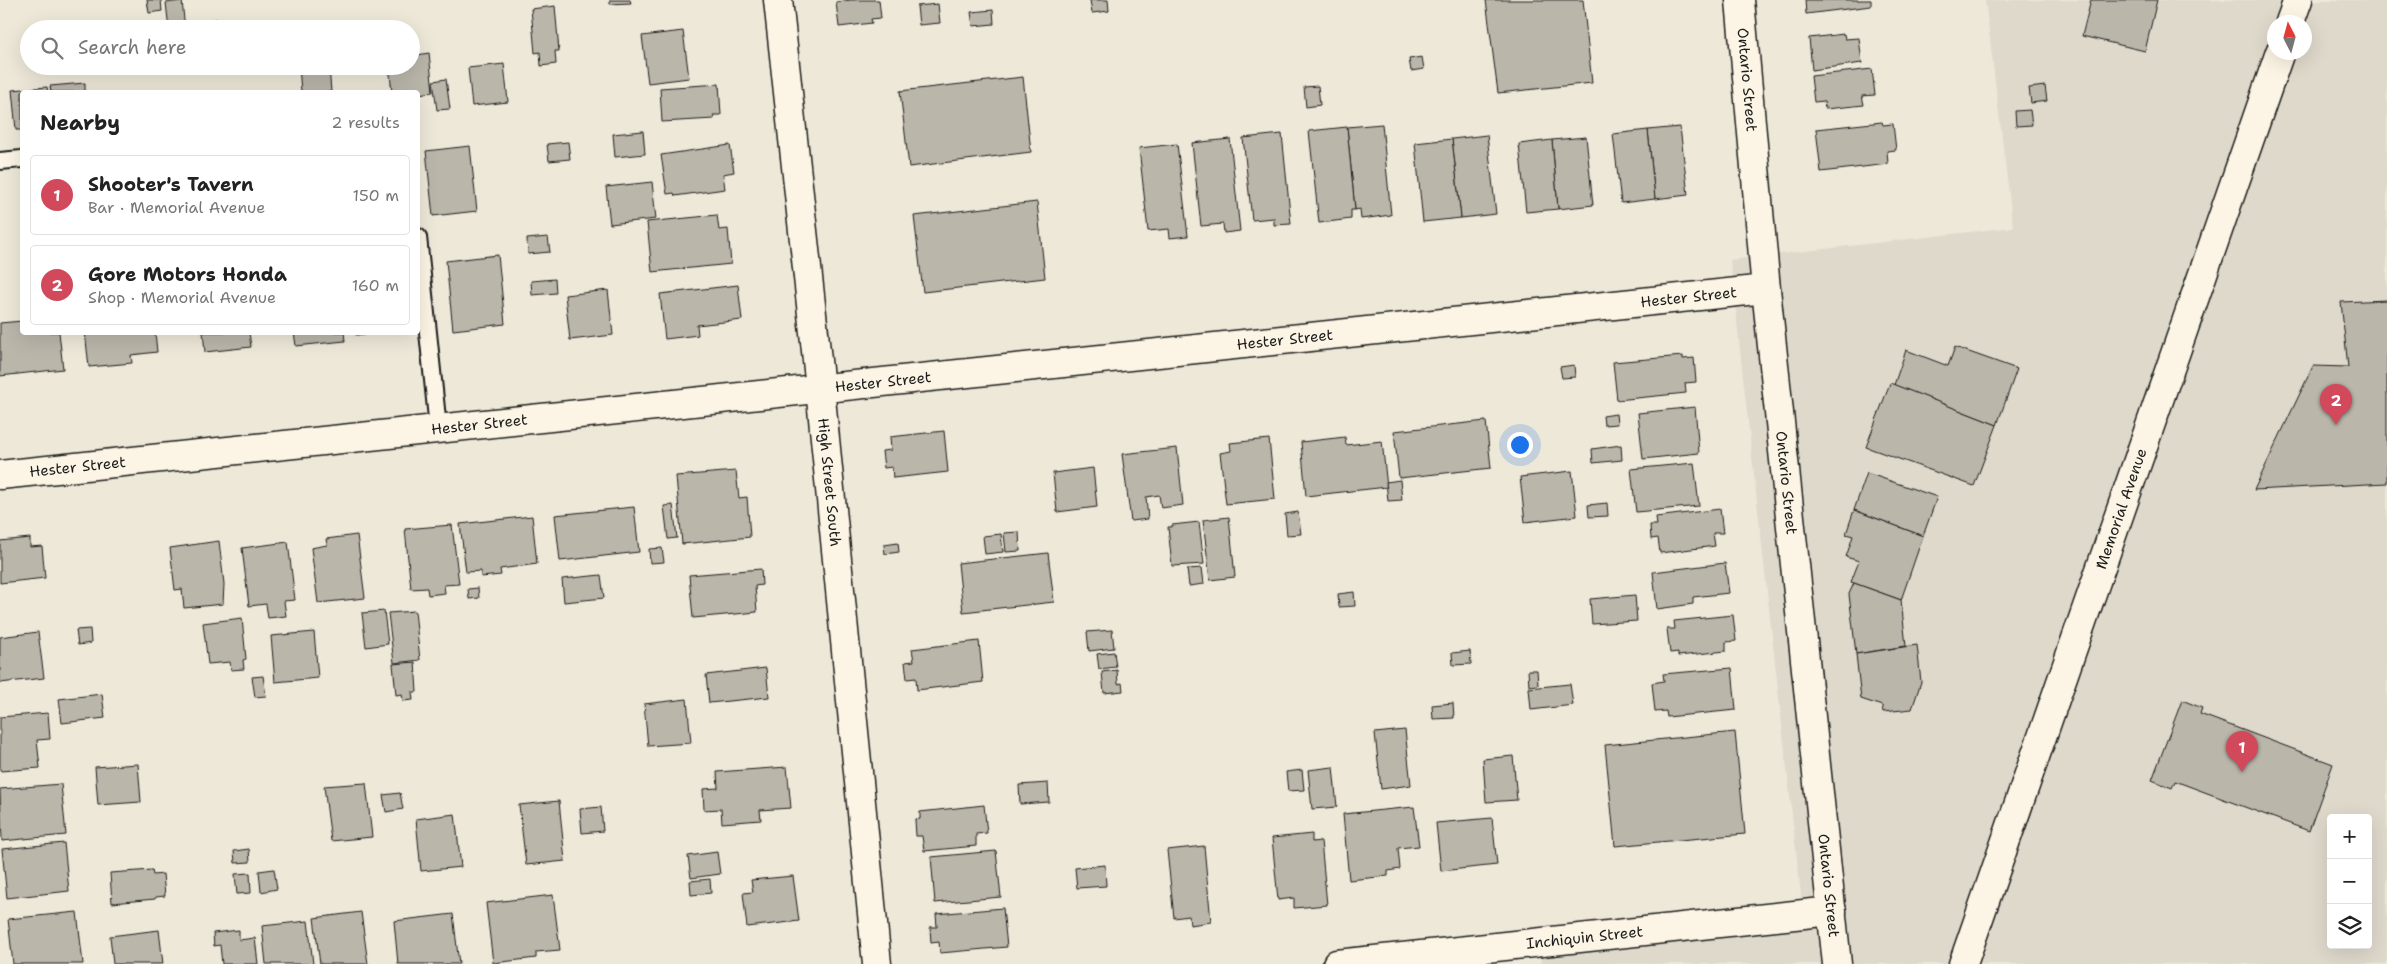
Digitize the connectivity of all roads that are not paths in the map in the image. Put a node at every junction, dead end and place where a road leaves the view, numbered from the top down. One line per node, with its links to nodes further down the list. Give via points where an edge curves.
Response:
1 (778, 0): 10 (street, High Street South)
2 (1740, 0): 9 (street, Ontario Street)
3 (2298, 0): 4 (street)
4 (2293, 15)
5 (2277, 60): 17 (street, Memorial Avenue)
6 (20, 159): 7 (lane)
7 (0, 161)
8 (420, 256): 11 (lane)
9 (1766, 289): 10 (street, Hester Street); 13 (street, Ontario Street)
10 (820, 388): 11 (street, Hester Street); 14 (street, High Street South)
11 (438, 428): 12 (street, Hester Street)
12 (0, 475)
13 (1832, 911): 15 (street, Inchiquin Street); 16 (street, Ontario Street)
14 (877, 964)
15 (1337, 964)
16 (1837, 964)
17 (1963, 964)

